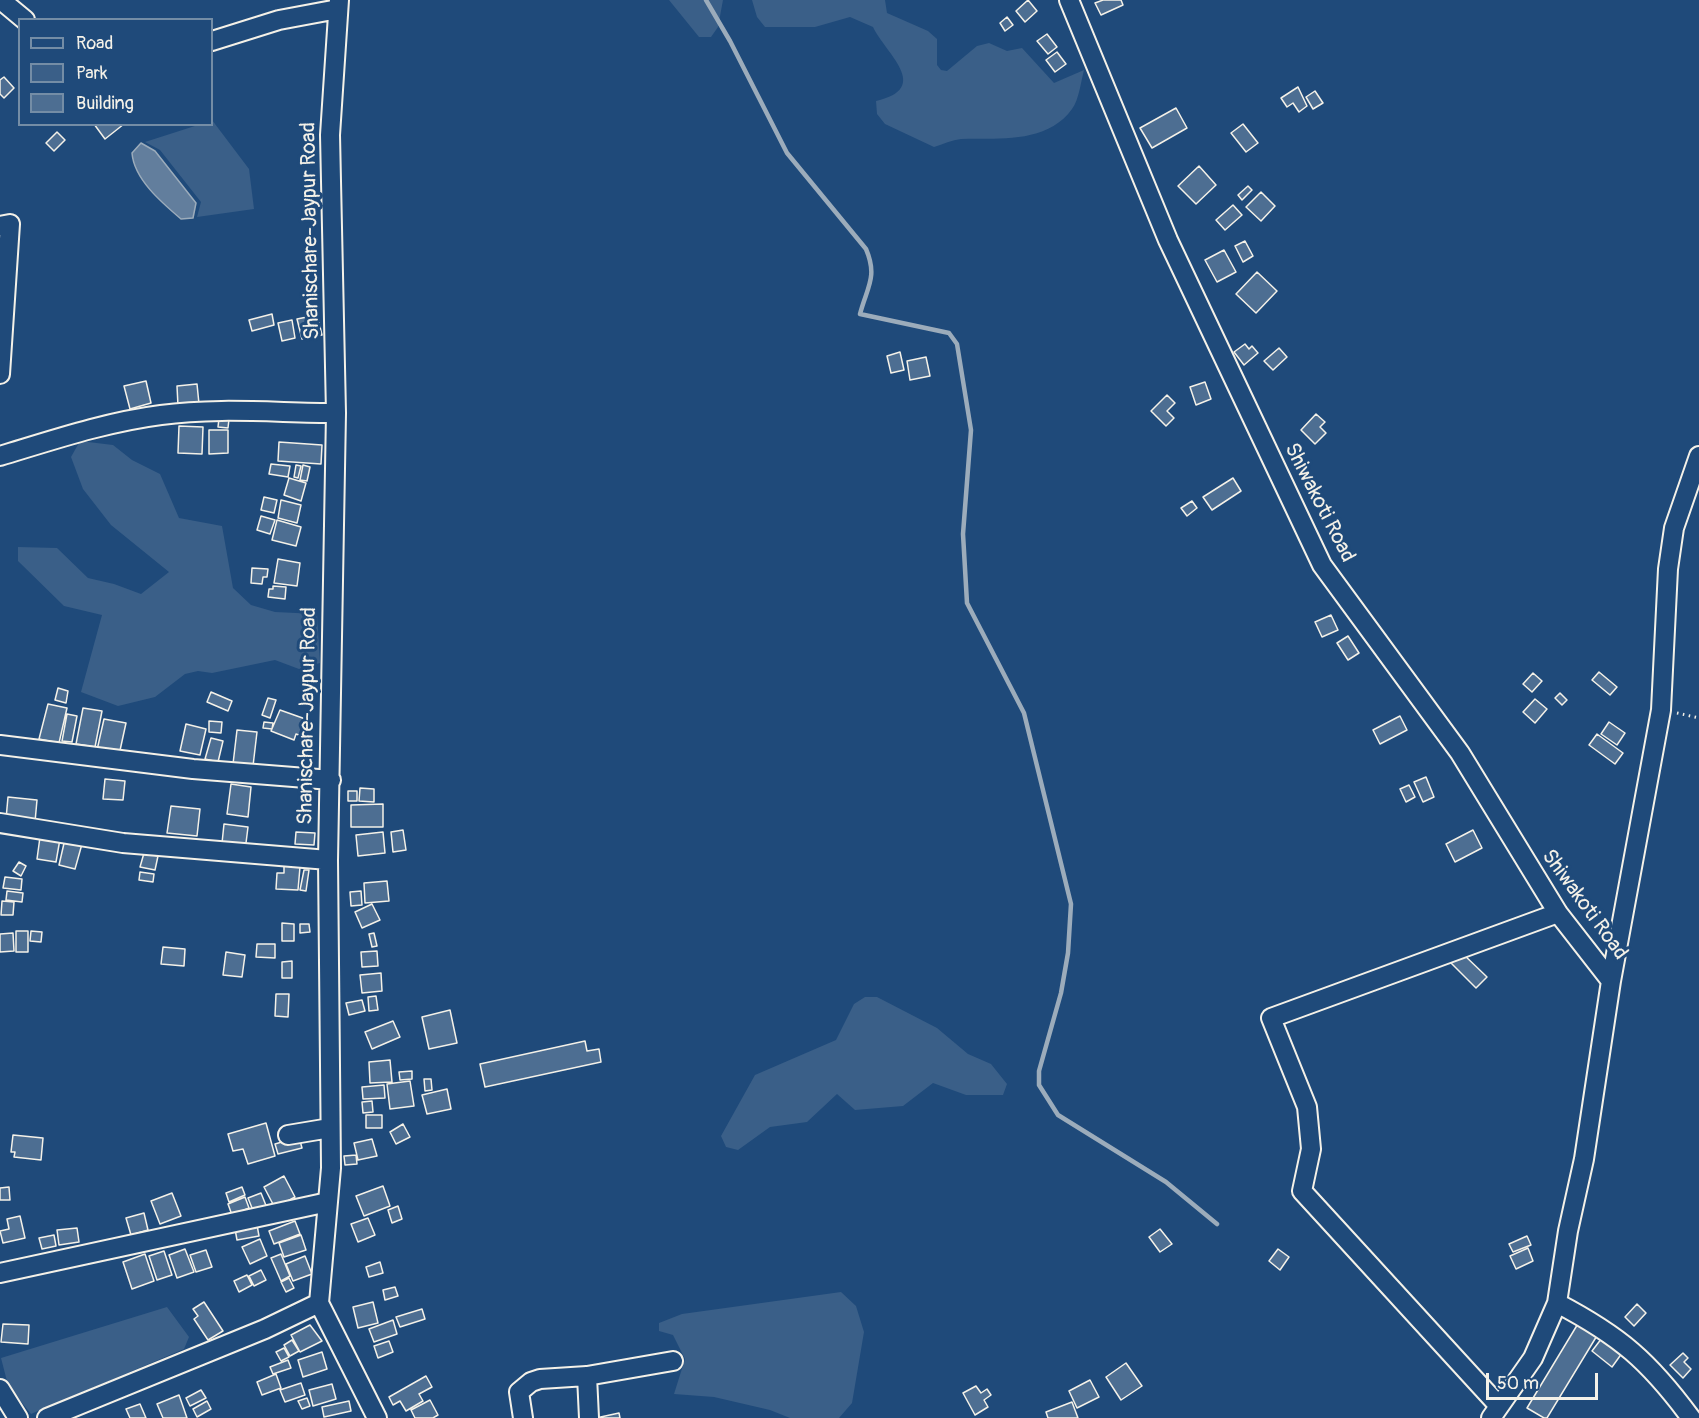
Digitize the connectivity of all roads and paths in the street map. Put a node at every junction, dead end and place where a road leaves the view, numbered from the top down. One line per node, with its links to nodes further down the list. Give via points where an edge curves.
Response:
1 (1, 0): 4 (street)
2 (1069, 0): 17 (street, Shiwakoti Road, via 1168,240 1322,565 1460,753)
3 (339, 4): 5 (street); 8 (street, Shanischare-Jaypur Road, via 330,135)
4 (23, 18)
5 (213, 41)
6 (0, 226): 7 (street, via 10,224)
7 (0, 374)
8 (336, 413): 9 (street, via 162,414 81,431); 14 (street, Shanischare-Jaypur Road)
9 (0, 456)
10 (1699, 456): 11 (street, via 1674,528)
11 (1661, 710): 12 (path); 18 (street)
12 (1699, 718)
13 (0, 745): 14 (street, via 193,769)
14 (331, 780): 16 (street, Shanischare-Jaypur Road)
15 (0, 823): 16 (street, via 123,843)
16 (328, 860): 19 (street, Shanischare-Jaypur Road)
17 (1558, 913): 18 (street, Shiwakoti Road); 28 (street, via 1271,1018 1307,1107 1311,1149 1302,1191)
18 (1611, 981): 24 (street)
19 (330, 1128): 20 (street); 21 (street, Shanischare-Jaypur Road)
20 (288, 1135)
21 (328, 1202): 22 (street); 23 (street, Shanischare-Jaypur Road)
22 (0, 1273)
23 (319, 1303): 30 (street); 31 (street)
24 (1557, 1304): 28 (street, via 1533,1358); 34 (street, via 1621,1340 1662,1380)
25 (673, 1361): 26 (street)
26 (587, 1376): 32 (street, via 531,1382 519,1392); 33 (street)
27 (0, 1389): 29 (street)
28 (1495, 1412)
29 (18, 1418)
30 (47, 1418)
31 (377, 1418)
32 (523, 1418)
33 (589, 1418)
34 (1691, 1418)

